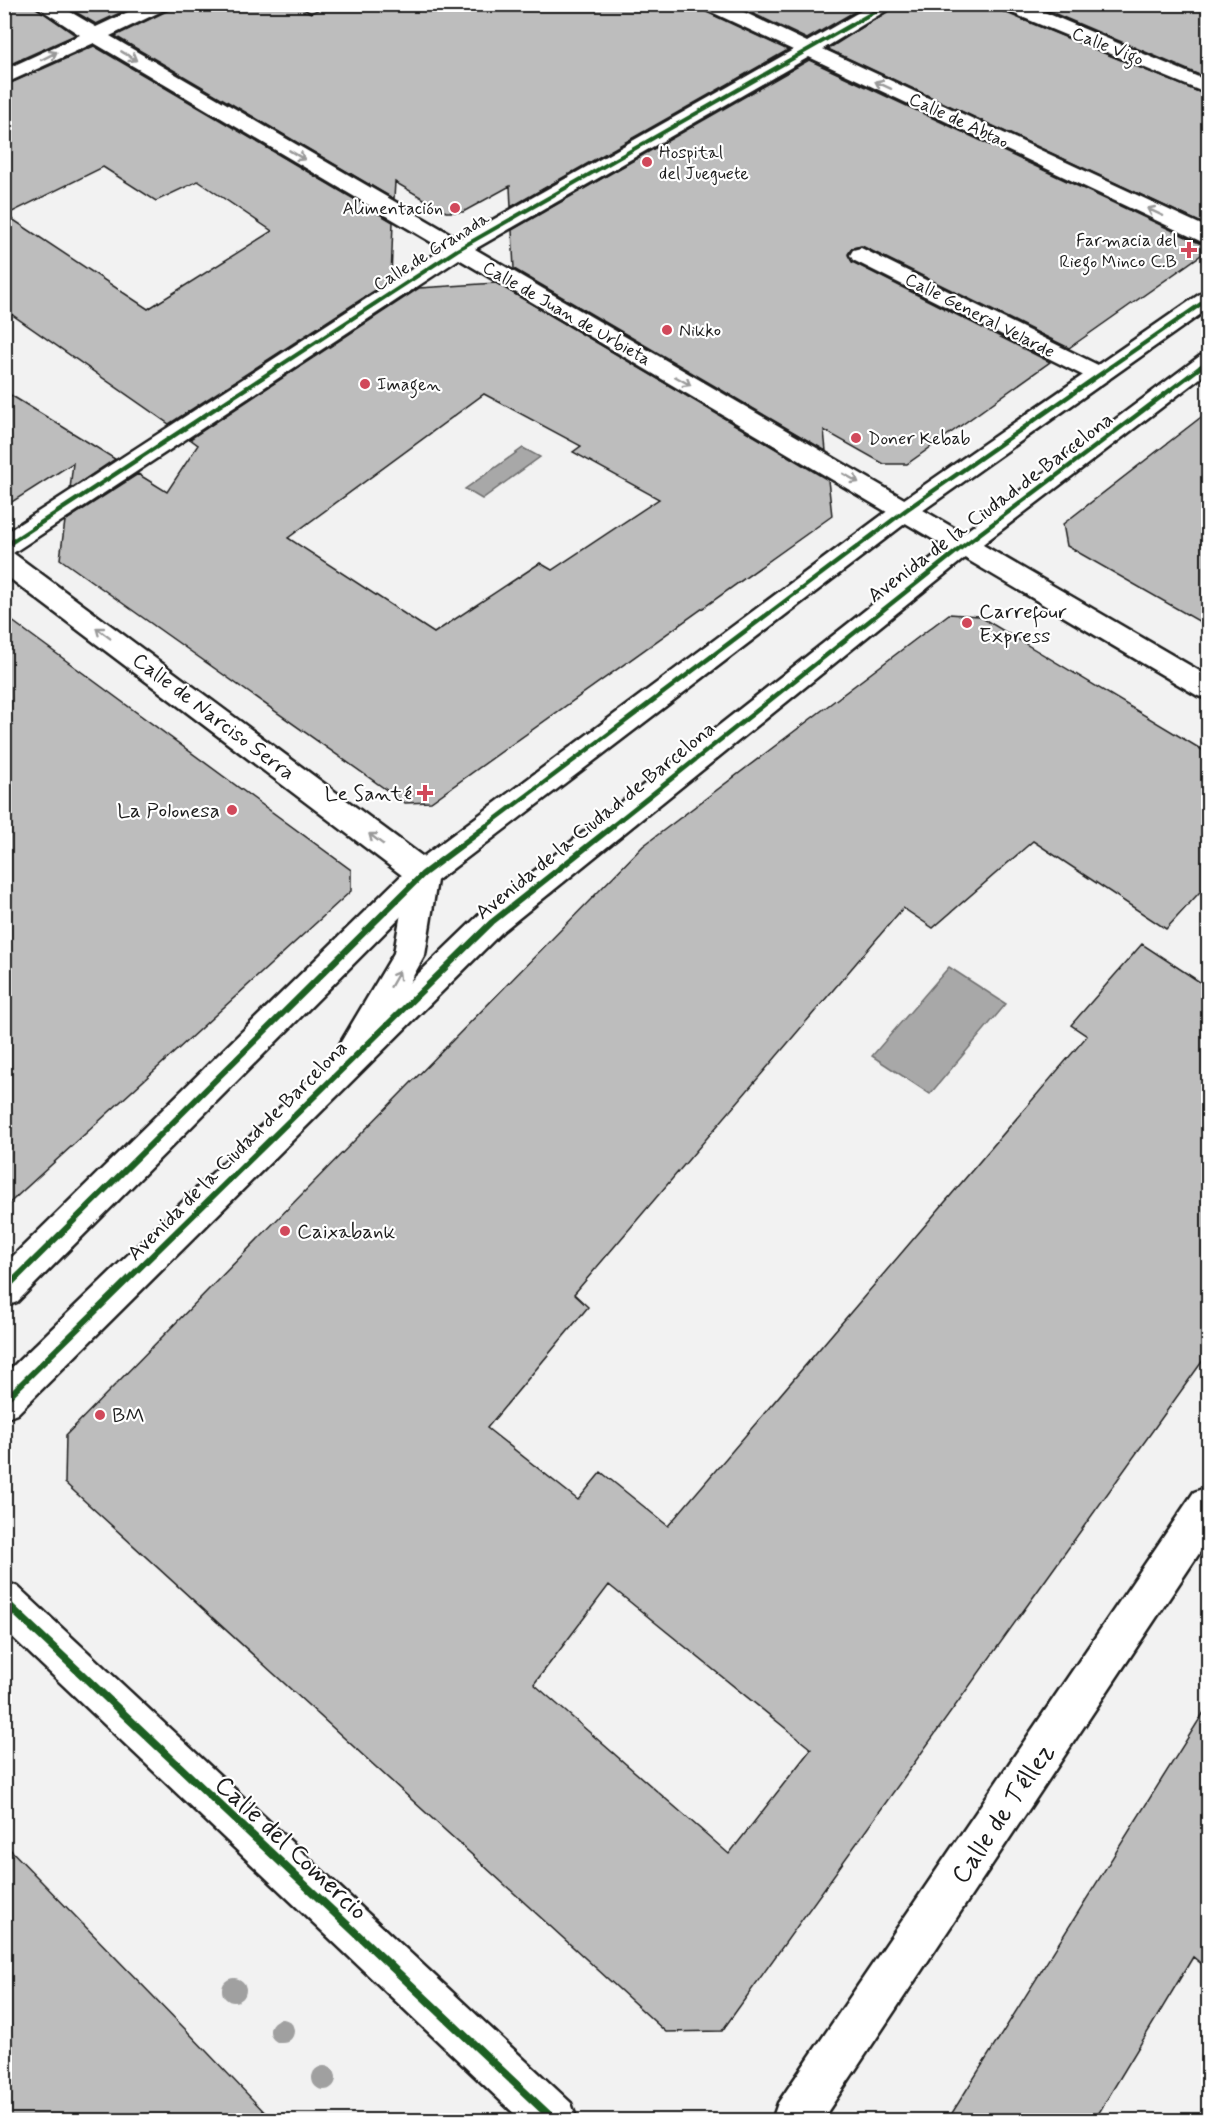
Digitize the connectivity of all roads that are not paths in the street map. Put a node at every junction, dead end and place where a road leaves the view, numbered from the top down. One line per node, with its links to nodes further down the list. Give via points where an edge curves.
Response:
1 (42, 4): 6 (street, Calle de Juan de Urbieta)
2 (161, 4): 6 (street)
3 (710, 4): 7 (street, Calle de Abtao)
4 (888, 4): 7 (street, Calle de Granada)
5 (1006, 4): 9 (street, Calle Vigo)
6 (94, 35): 8 (street, one-way to 6); 11 (street, Calle de Juan de Urbieta, one-way to 11)
7 (808, 50): 10 (street, Calle de Abtao, one-way to 7); 11 (street, Calle de Granada)
8 (4, 78)
9 (1209, 88)
10 (1209, 236)
11 (457, 250): 16 (street, Calle de Juan de Urbieta, one-way to 16); 17 (street, Calle de Granada)
12 (861, 255): 15 (street, Calle General Velarde)
13 (1209, 299): 15 (street, Avenida de la Ciudad de Barcelona)
14 (1206, 361): 18 (street, Avenida de la Ciudad de Barcelona)
15 (1100, 375): 16 (street, Avenida de la Ciudad de Barcelona)
16 (906, 510): 18 (street, Avenida de la Ciudad de Barcelona); 21 (street, Avenida de la Ciudad de Barcelona)
17 (4, 547)
18 (962, 547): 20 (street); 22 (street, Avenida de la Ciudad de Barcelona, via 492,922)
19 (4, 560): 21 (street, Calle de Narciso Serra, one-way to 19)
20 (1209, 689)
21 (423, 874): 22 (street, Avenida de la Ciudad de Barcelona, one-way to 21, via 409,955); 23 (street, Avenida de la Ciudad de Barcelona)
22 (345, 1066): 24 (street, Avenida de la Ciudad de Barcelona)
23 (4, 1290)
24 (4, 1401)
25 (1209, 1506): 28 (street, Calle de Téllez)
26 (4, 1601): 27 (street, Calle del Comercio)
27 (554, 2121)
28 (795, 2121)

